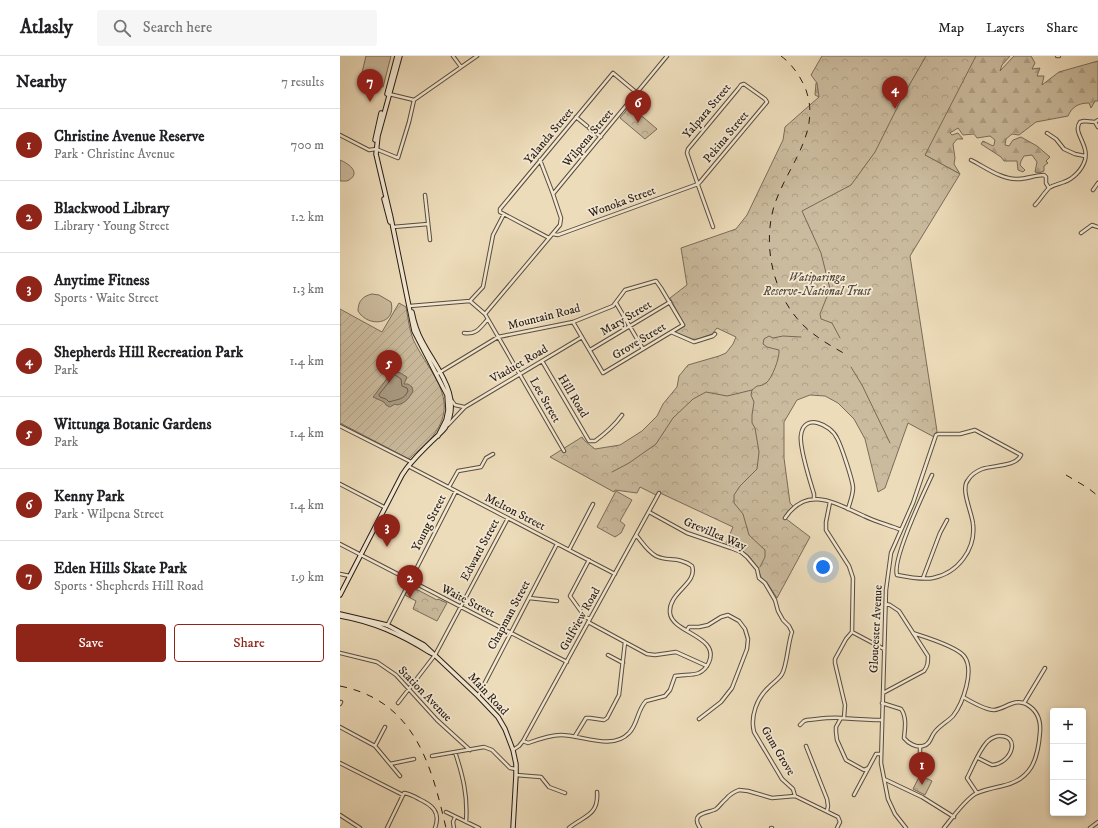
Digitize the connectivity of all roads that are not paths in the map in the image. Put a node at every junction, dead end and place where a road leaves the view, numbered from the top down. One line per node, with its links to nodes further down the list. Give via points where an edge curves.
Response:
1 (398, 56): 7 (main road)
2 (453, 56): 5 (street)
3 (477, 56): 5 (street)
4 (667, 56): 6 (street, Wilpena Street)
5 (461, 67): 8 (street)
6 (637, 93): 10 (street, Yalanda Street, via 613,73); 15 (street, Wilpena Street)
7 (388, 94): 8 (street); 16 (main road, via 375,135)
8 (414, 100): 16 (street, via 399,157)
9 (767, 102): 21 (street, Pekina Street); 21 (street, Yalpara Street, via 744,84 741,85 688,149 687,153)
10 (576, 117): 15 (street); 18 (street, Yalanda Street)
11 (1097, 121): 12 (street); 17 (street, via 1084,121 1077,126 1085,146)
12 (1098, 127)
13 (1047, 133): 17 (street, via 1064,149)
14 (340, 135): 16 (street, via 369,150)
15 (600, 137): 24 (street, Wilpena Street)
16 (375, 149): 31 (main road)
17 (1085, 156): 22 (street, via 1074,177)
18 (540, 160): 24 (street); 27 (street, Yalanda Street, via 499,211)
19 (971, 160): 22 (street, via 1011,179 1044,175)
20 (1098, 182): 23 (street)
21 (698, 184): 29 (street); 33 (street, Wonoka Street, via 558,235)
22 (1049, 188): 26 (street)
23 (1093, 190)
24 (553, 194): 33 (street, via 561,218 560,225)
25 (425, 195): 28 (street)
26 (1035, 205)
27 (504, 214): 34 (street); 36 (street, via 493,235 483,286)
28 (428, 224): 31 (street); 35 (street)
29 (713, 227)
30 (1098, 227): 32 (street, via 1092,226)
31 (393, 228): 39 (main road)
32 (1081, 233)
33 (553, 234): 34 (street)
34 (549, 238): 40 (street)
35 (430, 240)
36 (470, 301): 39 (street); 40 (street)
37 (670, 302): 38 (street, Mountain Road, via 656,281 625,290); 43 (street, Mary Street); 44 (street, Grove Street, via 684,325)
38 (616, 303): 42 (street, Mountain Road); 43 (street)
39 (410, 306): 52 (main road, via 414,331)
40 (485, 314): 41 (street)
41 (487, 320): 45 (street, via 477,331); 47 (street)
42 (573, 322): 47 (street, Mountain Road); 48 (street)
43 (630, 326): 49 (street); 50 (street, Mary Street)
44 (671, 332): 46 (street, via 694,342); 49 (street, Grove Street)
45 (464, 333)
46 (715, 334)
47 (498, 337): 52 (street); 53 (street, Lee Street)
48 (582, 337): 50 (street); 51 (street, Viaduct Road)
49 (643, 349): 50 (street, Grove Street, via 603,373)
50 (590, 350)
51 (542, 361): 53 (street, Viaduct Road); 56 (street, Hill Road, via 589,441 595,441 613,427)
52 (438, 373): 54 (main road, via 448,388); 59 (main road, via 448,401 448,410)
53 (520, 374): 55 (street, Viaduct Road); 60 (street, Lee Street)
54 (451, 399): 55 (street, via 455,406); 58 (main road, via 451,410)
55 (465, 407): 58 (street, Viaduct Road)
56 (622, 415)
57 (340, 426): 62 (street)
58 (444, 430): 59 (main road)
59 (438, 436): 62 (main road)
60 (564, 451)
61 (493, 454): 66 (street, via 486,458 481,467 458,472)
62 (411, 462): 63 (main road)
63 (407, 466): 66 (street, Melton Street); 72 (main road)
64 (932, 475): 88 (street, Gloucester Avenue, via 895,568 896,575)
65 (340, 484): 72 (street)
66 (448, 487): 67 (street, Melton Street)
67 (456, 491): 75 (street, Melton Street); 89 (street, Young Street)
68 (660, 493): 74 (street, Gulfview Road)
69 (814, 499): 70 (street); 73 (street, via 801,439 805,426 816,422 829,428 838,438 853,486); 76 (street, via 799,504)
70 (830, 502): 73 (street); 101 (street, via 826,530 849,566 853,578)
71 (593, 504): 82 (street)
72 (384, 507): 83 (main road)
73 (848, 509): 78 (street)
74 (648, 512): 79 (street, Gulfview Road); 90 (street, Grevillea Way, via 687,533 741,552 752,562 759,578)
75 (508, 518): 81 (street, Melton Street); 96 (street, Edward Street)
76 (785, 518)
77 (947, 520): 88 (street)
78 (901, 530): 88 (street, Gloucester Avenue, via 936,435 960,434 974,429 1021,455 1014,462 983,469 968,479 964,486 973,522 971,545 963,560 950,572); 95 (street, Gloucester Avenue, via 890,556)
79 (636, 535): 86 (street, Gulfview Road); 100 (street, via 645,547 657,556 679,559 692,566 692,577 674,599 670,614 674,621)
80 (340, 544): 83 (street, Waite Street)
81 (557, 544): 82 (street, Melton Street); 93 (street, Chapman Street)
82 (569, 550): 84 (street, Melton Street)
83 (360, 555): 87 (main road); 89 (street, Waite Street)
84 (589, 560): 86 (street, Melton Street); 98 (street, via 570,596)
85 (340, 574): 87 (street)
86 (615, 574): 98 (street, Gulfview Road)
87 (349, 575): 91 (main road); 92 (main road)
88 (924, 578)
89 (410, 581): 96 (street, Waite Street); 99 (street, Young Street)
90 (765, 582): 151 (street, Gum Grove, via 778,611 792,632 782,674 759,700 754,711 752,727 779,775 793,790)
91 (340, 590)
92 (340, 595)
93 (529, 598): 94 (street); 102 (street, Chapman Street)
94 (557, 601)
95 (886, 604): 103 (street, via 899,611); 105 (street, Gloucester Avenue)
96 (460, 607): 102 (street, Waite Street); 107 (street, Edward Street)
97 (340, 615): 99 (main road, Main Road)
98 (589, 621): 104 (street); 109 (street, Gulfview Road)
99 (387, 627): 107 (main road, Main Road)
100 (687, 630): 111 (street, via 708,647 710,659); 120 (street, via 689,627 708,625 728,615 739,621 748,639 747,649 732,686 721,702)
101 (852, 632): 105 (street); 121 (street, via 835,659 845,705)
102 (510, 633): 109 (street, Waite Street); 115 (street, Chapman Street)
103 (913, 633): 114 (street, via 928,656 928,665 924,671); 116 (street, via 947,646 964,656 968,666)
104 (625, 642): 110 (street); 111 (street, via 647,654 676,652)
105 (884, 649): 114 (street, Gloucester Avenue)
106 (340, 652): 113 (street, Station Avenue, via 377,662)
107 (434, 654): 113 (street, Edward Street); 115 (main road, Main Road)
108 (608, 655): 110 (street)
109 (567, 662): 127 (street, Gulfview Road)
110 (623, 663): 126 (street, via 619,695 608,718 586,718)
111 (707, 666): 126 (street, via 697,674 675,676 665,696 646,701 640,709 635,725 622,739 606,741)
112 (1045, 668): 119 (street)
113 (410, 689): 117 (street, Edward Street); 131 (street, Station Avenue, via 437,720)
114 (883, 693): 118 (street, Gloucester Avenue)
115 (478, 696): 132 (main road, Main Road, via 498,717)
116 (963, 697): 119 (street, via 991,710 1015,702); 130 (street, via 953,716 934,733 926,745)
117 (398, 703)
118 (882, 703): 122 (street, Gloucester Avenue); 130 (street, via 903,712 904,738)
119 (1024, 703): 148 (street, via 1038,714 1040,722 1039,742 1033,764 1026,775 1016,783)
120 (699, 718)
121 (842, 718): 122 (street); 123 (street, via 807,720); 140 (street, via 836,727 836,736 846,760 864,770)
122 (882, 720): 134 (street, Gloucester Avenue)
123 (800, 726)
124 (385, 727): 128 (street)
125 (340, 728): 128 (street)
126 (575, 736): 127 (street, via 551,736 528,743)
127 (523, 741): 132 (street, Gulfview Road)
128 (375, 746): 139 (street)
129 (806, 746): 152 (street, via 827,799)
130 (920, 746): 142 (street)
131 (470, 750): 133 (street); 141 (street, via 484,747 489,749 510,768)
132 (513, 750): 141 (main road, Main Road)
133 (455, 752): 135 (street); 157 (street, via 464,782)
134 (880, 754): 140 (street, via 876,754); 145 (street, Gloucester Avenue)
135 (432, 756)
136 (978, 758): 136 (street, via 992,765 1003,762 1010,752 1010,740 1004,736 990,739); 148 (street, via 967,778)
137 (414, 759): 139 (street)
138 (340, 763): 150 (street)
139 (390, 764): 144 (street)
140 (868, 768): 149 (street)
141 (516, 769): 143 (main road, Main Road)
142 (922, 773)
143 (516, 775): 147 (street, via 541,777 549,787); 164 (main road, Main Road)
144 (400, 776)
145 (883, 779): 156 (street, via 922,796); 168 (street, Gloucester Avenue, via 890,804)
146 (597, 792): 165 (street, via 597,801 592,813)
147 (565, 793)
148 (977, 793): 156 (street)
149 (854, 795)
150 (403, 796): 160 (street); 161 (street, via 404,793 410,794 430,804 435,810)
151 (795, 796): 152 (street, Gum Grove); 166 (street, via 772,798 739,790 727,797 714,810 700,815 697,824)
152 (827, 811): 167 (street, Gum Grove, via 838,817 840,822)
153 (446, 812): 155 (street)
154 (340, 815): 159 (street)
155 (454, 817): 157 (street); 162 (street)
156 (954, 817): 169 (street)
157 (466, 822): 163 (street)
158 (1098, 822): 170 (street)
159 (360, 828)
160 (387, 828)
161 (436, 828)
162 (454, 828)
163 (479, 828)
164 (513, 828)
165 (569, 828)
166 (700, 828)
167 (837, 828)
168 (906, 828)
169 (944, 828)
170 (1090, 828)

